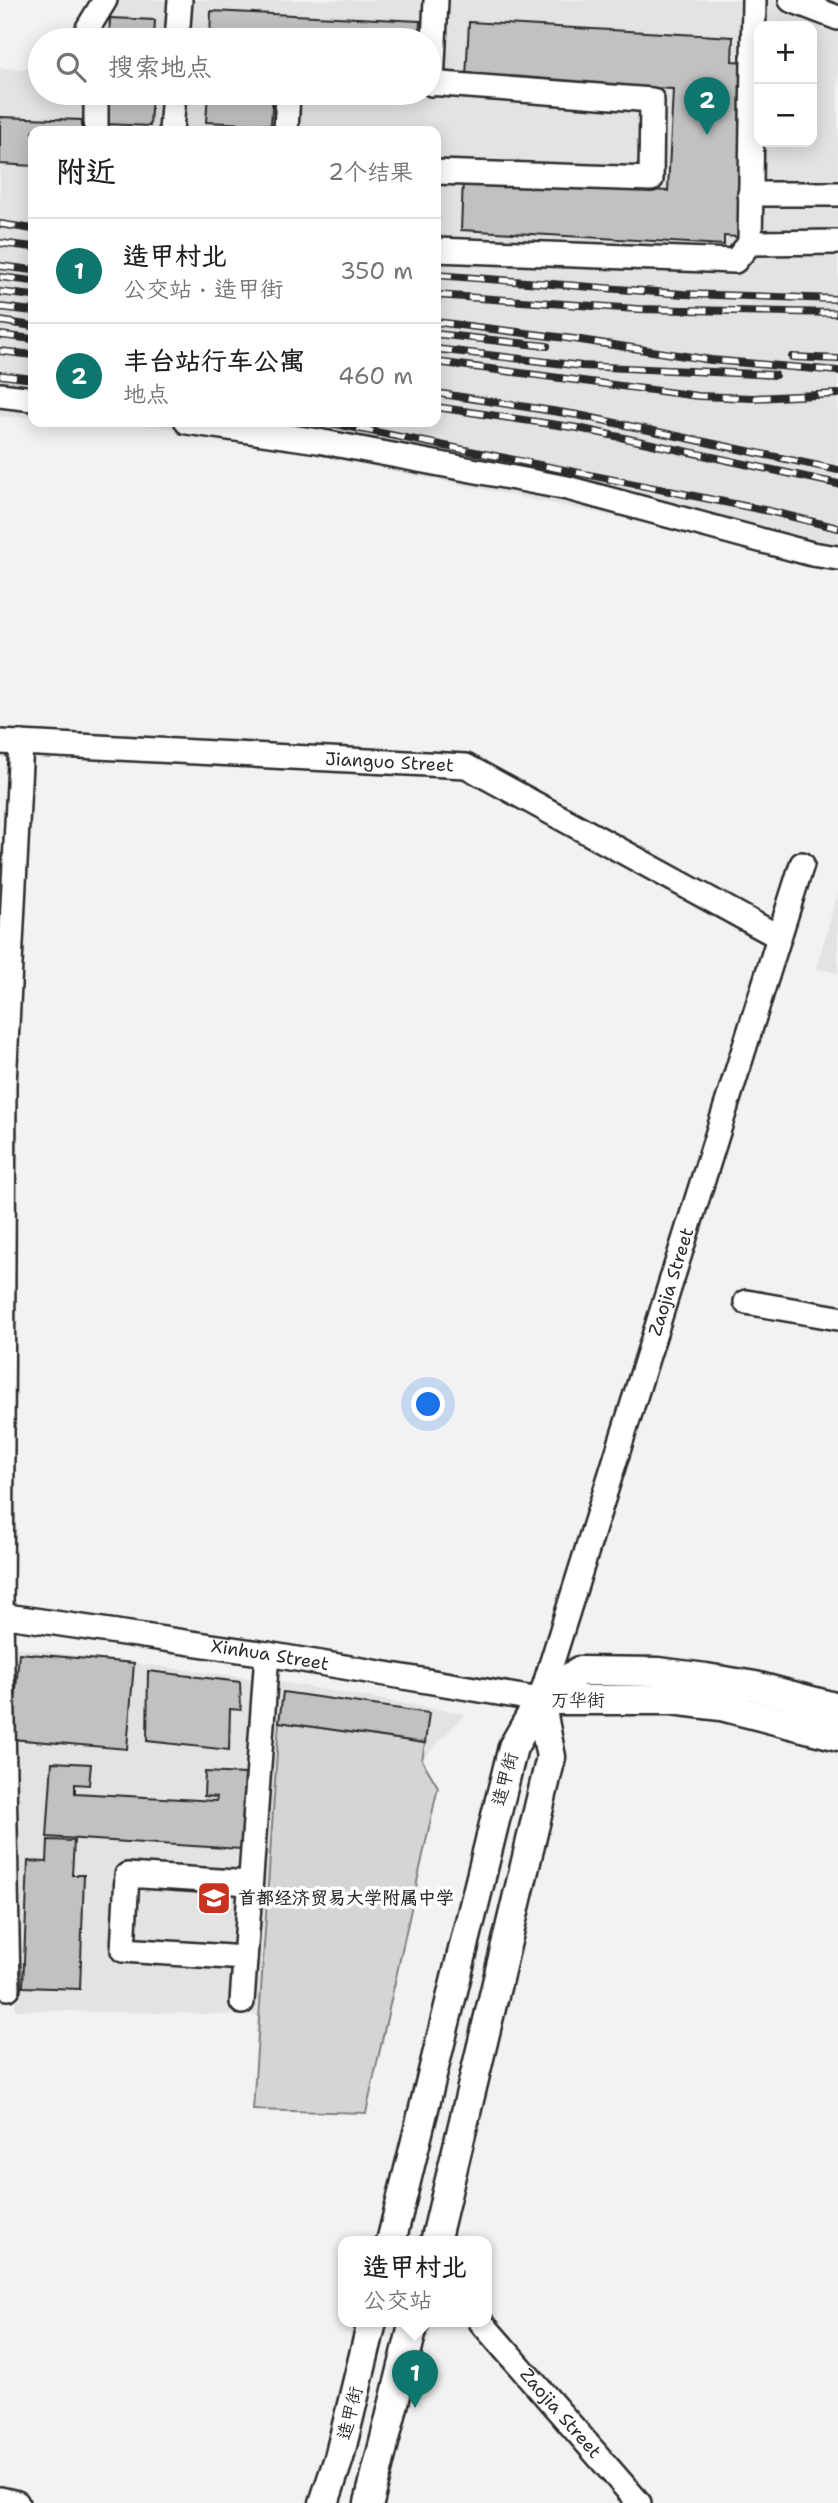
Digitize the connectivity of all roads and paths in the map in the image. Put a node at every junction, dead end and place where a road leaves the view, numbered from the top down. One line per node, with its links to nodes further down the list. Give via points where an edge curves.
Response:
1 (106, 0): 7 (street)
2 (180, 0): 8 (street)
3 (436, 0): 9 (street)
4 (754, 0): 18 (street)
5 (791, 0): 6 (street)
6 (838, 18)
7 (88, 28)
8 (178, 28)
9 (434, 28)
10 (441, 85): 17 (street, via 652,100 650,178)
11 (96, 105): 14 (street)
12 (173, 105): 15 (street)
13 (287, 105): 16 (street)
14 (96, 126)
15 (171, 126)
16 (286, 126)
17 (441, 172)
18 (750, 194): 19 (street); 21 (street)
19 (838, 194)
20 (838, 242): 21 (street)
21 (750, 243): 22 (street, via 735,261)
22 (441, 250)
23 (0, 395): 24 (street)
24 (28, 399)
25 (221, 427): 26 (street, via 568,488)
26 (838, 558)
27 (11, 742): 29 (street, Jianguo Street, via 466,766); 30 (street)
28 (802, 864): 29 (street, Zaojia Street)
29 (779, 937): 35 (street, Zaojia Street)
30 (2, 1084): 33 (street)
31 (746, 1302): 32 (street)
32 (838, 1318)
33 (1, 1615): 34 (street, Xinhua Street); 40 (street)
34 (267, 1654): 35 (street, Xinhua Street); 38 (street)
35 (540, 1700): 36 (main road, 万华街, via 579,1671 658,1672 755,1686); 37 (main road, 万华街, via 721,1706); 42 (main road, 造甲街, via 513,1747); 43 (main road, via 551,1756)
36 (838, 1708)
37 (838, 1736)
38 (250, 1883): 39 (street); 39 (street, via 127,1875 123,1950)
39 (245, 1958): 41 (street)
40 (8, 1988)
41 (242, 2002)
42 (392, 2236)
43 (436, 2236)
44 (371, 2327): 49 (main road, 造甲街)
45 (413, 2327): 50 (main road)
46 (485, 2327): 51 (street, Zaojia Street)
47 (0, 2499): 48 (street)
48 (17, 2503)
49 (324, 2503)
50 (369, 2503)
51 (639, 2503)

